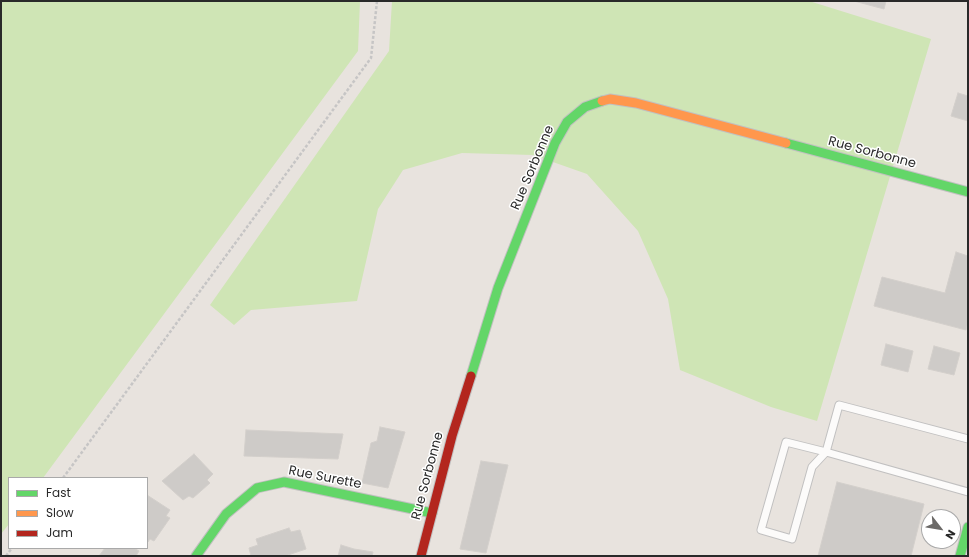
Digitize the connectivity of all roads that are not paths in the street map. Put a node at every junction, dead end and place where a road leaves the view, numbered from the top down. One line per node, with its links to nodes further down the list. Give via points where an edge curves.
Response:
1 (968, 192): 5 (street, Rue Sorbonne, via 636,103 610,99 586,107 567,122 555,143 498,288 452,436)
2 (968, 439): 3 (lane, via 839,406)
3 (826, 452): 3 (lane, via 786,442 761,530 792,539 812,467); 4 (lane)
4 (968, 492)
5 (432, 513): 7 (street, Rue Surette, via 284,482 257,488 226,514); 8 (street, Rue Sorbonne)
6 (968, 527): 9 (street)
7 (196, 556)
8 (421, 556)
9 (960, 556)

